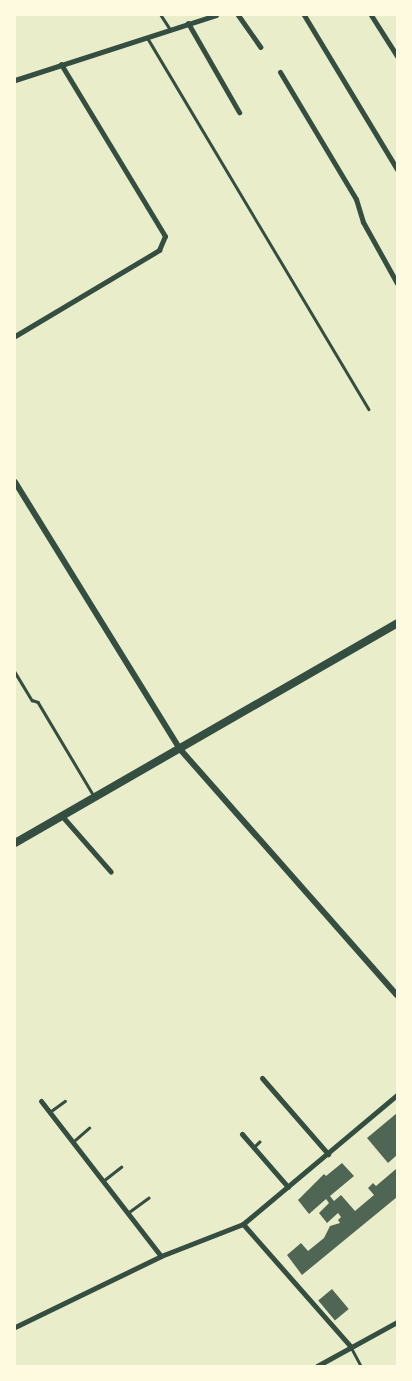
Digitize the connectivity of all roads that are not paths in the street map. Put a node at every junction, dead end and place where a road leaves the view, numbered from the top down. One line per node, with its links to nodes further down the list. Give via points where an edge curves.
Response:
1 (161, 15): 7 (lane)
2 (216, 15): 6 (street)
3 (238, 15): 9 (street)
4 (304, 15): 15 (street)
5 (371, 15): 10 (street)
6 (188, 23): 7 (street); 14 (street)
7 (170, 29): 8 (street)
8 (146, 36): 11 (street); 18 (lane)
9 (260, 47)
10 (397, 56)
11 (61, 64): 13 (street); 17 (street, via 165,236 159,250)
12 (280, 72): 16 (street, via 356,199 363,222)
13 (15, 80)
14 (239, 112)
15 (397, 169)
16 (397, 283)
17 (15, 336)
18 (369, 409)
19 (15, 482): 22 (street)
20 (397, 623): 22 (main road)
21 (15, 672): 23 (lane, via 32,700 38,702)
22 (179, 748): 23 (main road); 27 (street)
23 (94, 797): 24 (main road)
24 (62, 816): 25 (main road); 26 (street)
25 (15, 842)
26 (111, 872)
27 (397, 995)
28 (262, 1078): 38 (street)
29 (397, 1095): 38 (street)
30 (41, 1101): 32 (street)
31 (65, 1101): 32 (lane)
32 (50, 1112): 35 (street)
33 (89, 1128): 35 (lane)
34 (242, 1134): 37 (street)
35 (72, 1142): 40 (street)
36 (259, 1142): 37 (lane)
37 (254, 1147): 41 (street)
38 (328, 1154): 41 (street)
39 (121, 1167): 40 (lane)
40 (103, 1181): 43 (street)
41 (288, 1187): 44 (street)
42 (148, 1198): 43 (lane)
43 (128, 1213): 45 (street)
44 (243, 1224): 45 (street); 48 (street)
45 (161, 1256): 47 (street)
46 (396, 1325): 48 (street)
47 (15, 1327)
48 (351, 1347): 49 (street); 50 (lane)
49 (317, 1366)
50 (361, 1366)

